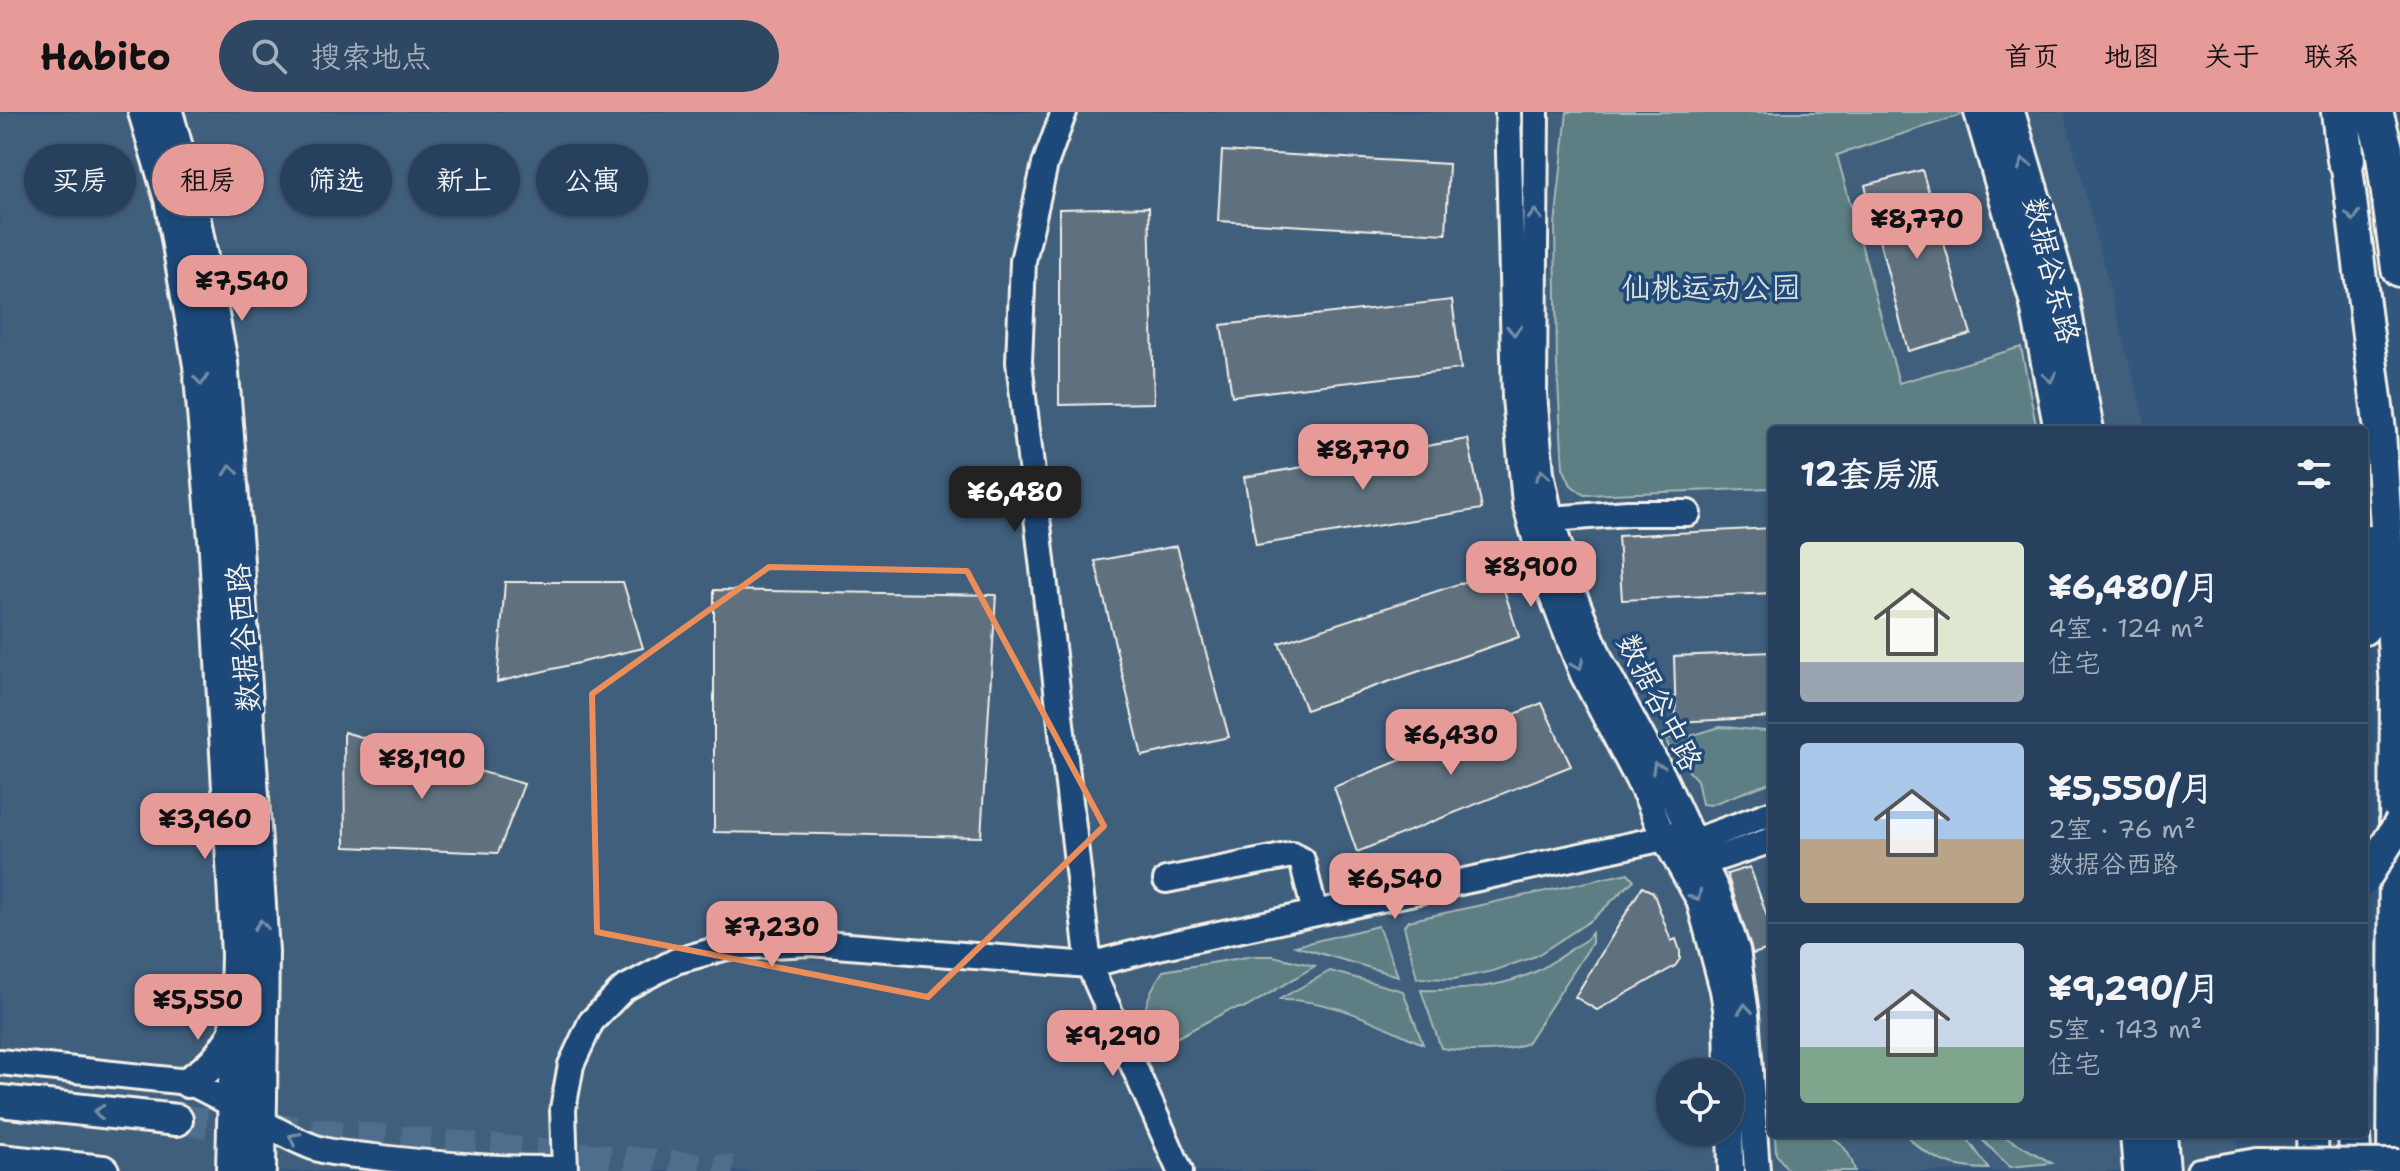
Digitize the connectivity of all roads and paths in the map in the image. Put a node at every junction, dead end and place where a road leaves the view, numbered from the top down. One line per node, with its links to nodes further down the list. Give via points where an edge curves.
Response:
1 (144, 112): 18 (main road, 数据谷西路, one-way to 18, via 170,199)
2 (167, 112): 18 (main road, 数据谷西路, one-way to 2, via 222,362 190,194)
3 (1064, 112): 26 (street, via 1045,164 1023,261 1019,362)
4 (1508, 112): 22 (street, 数据谷中路, one-way to 22, via 1515,398 1525,503 1563,629 1583,675 1646,795)
5 (1536, 112): 17 (street, 数据谷中路, one-way to 5, via 1534,394)
6 (1980, 112): 13 (main road, 数据谷东路, one-way to 13, via 2035,300)
7 (2009, 112): 14 (main road, 数据谷东路, one-way to 7, via 2062,291)
8 (2333, 112): 11 (main road)
9 (2340, 112): 11 (highway)
10 (2374, 112): 12 (highway)
11 (2346, 160): 15 (main road, one-way to 15)
12 (2400, 268)
13 (2059, 426)
14 (2087, 426)
15 (2380, 431): 19 (main road); 55 (main road, via 2396,688)
16 (1688, 513): 17 (street)
17 (1551, 519): 22 (street, 数据谷中路, one-way to 17, via 1663,776 1601,661)
18 (226, 549): 27 (main road, 数据谷西路); 34 (main road, 数据谷西路, one-way to 18, via 263,952)
19 (2368, 580)
20 (2400, 823): 23 (main road, bridge)
21 (1768, 826): 22 (street)
22 (1686, 843): 25 (street); 28 (street, 数据谷中路, one-way to 28, via 1727,1015); 49 (street, 数据谷中路, one-way to 22, via 1737,950 1718,894)
23 (2368, 874)
24 (1166, 880): 25 (street, via 1292,855 1302,860)
25 (1315, 913): 26 (street)
26 (1089, 965): 43 (street, via 811,943 727,947 676,961 623,989 591,1022 571,1065 563,1109); 47 (street)
27 (236, 1031): 30 (main road, via 208,1070); 32 (main road, 数据谷西路)
28 (1728, 1058)
29 (0, 1062): 30 (street)
30 (177, 1080): 32 (street)
31 (0, 1101): 33 (main road, one-way to 31)
32 (234, 1105): 34 (street); 45 (main road, 数据谷西路)
33 (177, 1120)
34 (261, 1120): 43 (street, one-way to 34, via 435,1165 329,1151 308,1146); 46 (main road, 数据谷西路)
35 (2136, 1138): 50 (main road)
36 (2161, 1138): 51 (main road)
37 (2312, 1138): 53 (main road)
38 (2354, 1138): 54 (main road)
39 (1730, 1146): 48 (street)
40 (0, 1160): 44 (main road)
41 (2400, 1162): 42 (street, bridge)
42 (2244, 1165): 52 (street)
43 (564, 1170)
44 (103, 1171)
45 (232, 1171)
46 (260, 1171)
47 (1180, 1171)
48 (1731, 1171)
49 (1757, 1171)
50 (2139, 1171)
51 (2164, 1171)
52 (2199, 1171)
53 (2313, 1171)
54 (2356, 1171)
55 (2393, 1171)

